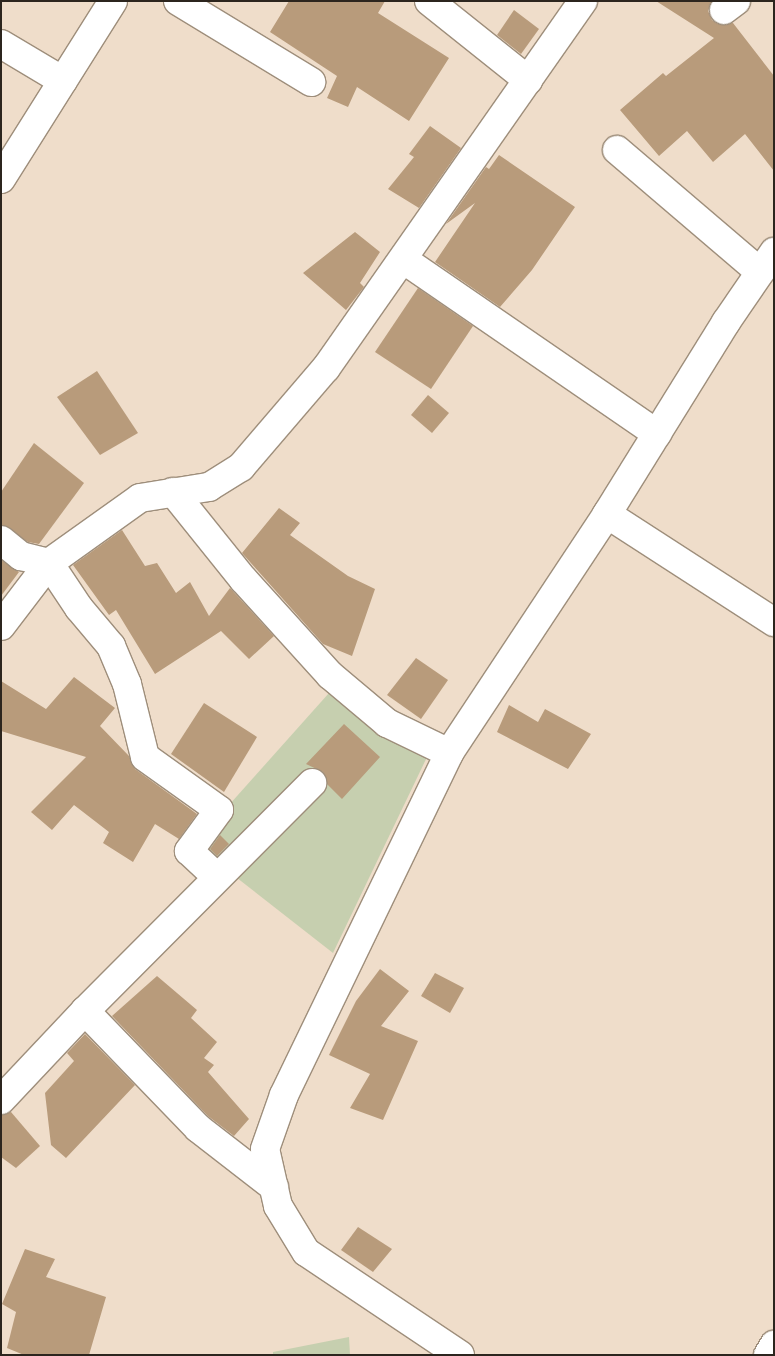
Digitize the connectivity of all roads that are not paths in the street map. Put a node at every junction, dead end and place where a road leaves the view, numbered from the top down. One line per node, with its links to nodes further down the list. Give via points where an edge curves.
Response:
1 (113, 1): 7 (street)
2 (178, 1): 8 (street)
3 (429, 1): 6 (street)
4 (583, 1): 6 (street)
5 (1, 44): 7 (street)
6 (528, 80): 11 (street)
7 (63, 81): 10 (street)
8 (310, 82)
9 (617, 150): 12 (street)
10 (1, 179)
11 (404, 260): 13 (street); 14 (street, via 326,368 242,467 209,487)
12 (767, 262): 13 (street)
13 (657, 434): 15 (street)
14 (173, 492): 17 (street, via 140,498); 20 (street, via 243,578 330,675 387,723)
15 (608, 514): 18 (street); 20 (street)
16 (1, 540): 17 (street, via 22,556)
17 (49, 563): 19 (street); 22 (street, via 110,646 127,684 144,757 219,810 190,852)
18 (774, 622)
19 (1, 626)
20 (449, 753): 25 (street, via 284,1094 265,1149)
21 (312, 782): 22 (street)
22 (218, 876): 23 (street)
23 (85, 1011): 24 (street); 25 (street, via 198,1128)
24 (1, 1100)
25 (274, 1187): 27 (street, via 278,1206 306,1252)
26 (774, 1345): 28 (street)
27 (460, 1355)
28 (768, 1355)

